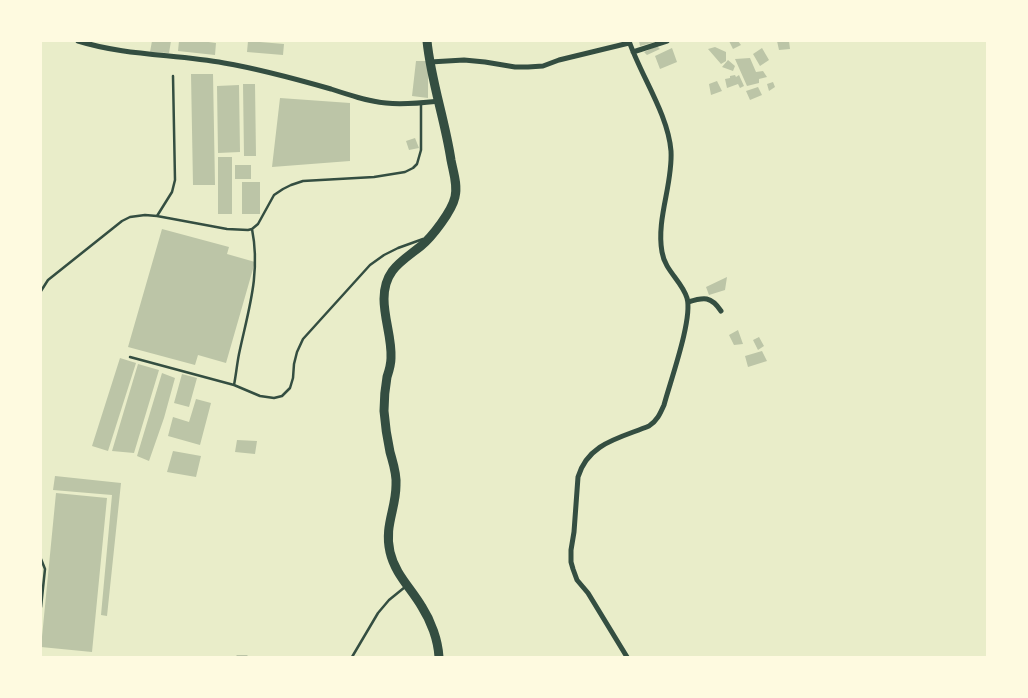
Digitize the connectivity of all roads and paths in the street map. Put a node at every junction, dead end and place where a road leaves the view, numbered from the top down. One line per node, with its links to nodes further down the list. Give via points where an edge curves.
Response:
1 (78, 41): 9 (street, via 117,50 226,63 385,103)
2 (427, 41): 6 (main road)
3 (667, 41): 5 (street)
4 (629, 42): 5 (street); 6 (street, via 543,66 515,67 464,60)
5 (633, 52): 16 (street, via 668,135 671,150 662,252)
6 (430, 62): 8 (main road)
7 (173, 76): 10 (lane, via 175,180 172,192)
8 (439, 101): 9 (street); 12 (main road, via 456,191 453,204)
9 (421, 103): 11 (lane, via 421,150 413,168 374,177 303,181 291,185 274,195)
10 (157, 216): 11 (lane, via 227,229); 14 (lane, via 137,215 122,221)
11 (252, 229): 19 (lane, via 255,275)
12 (429, 238): 19 (lane, via 407,244 370,265 303,338 294,364 294,378 282,396 260,396); 21 (main road, via 393,269 384,291 391,359 384,408 396,476 388,541 395,568)
13 (41, 279): 14 (lane)
14 (48, 280): 15 (lane)
15 (41, 290)
16 (688, 302): 17 (street, via 708,298); 27 (street, via 683,336 659,416 649,426 613,439 593,453 580,468 578,477 571,550 573,569)
17 (721, 311)
18 (130, 357): 19 (lane)
19 (234, 385)
20 (41, 559): 22 (lane, via 45,569)
21 (406, 586): 25 (lane, via 378,613); 26 (main road, via 422,607 436,640)
22 (41, 607)
23 (237, 657): 24 (lane)
24 (247, 657)
25 (352, 657)
26 (439, 657)
27 (627, 657)

